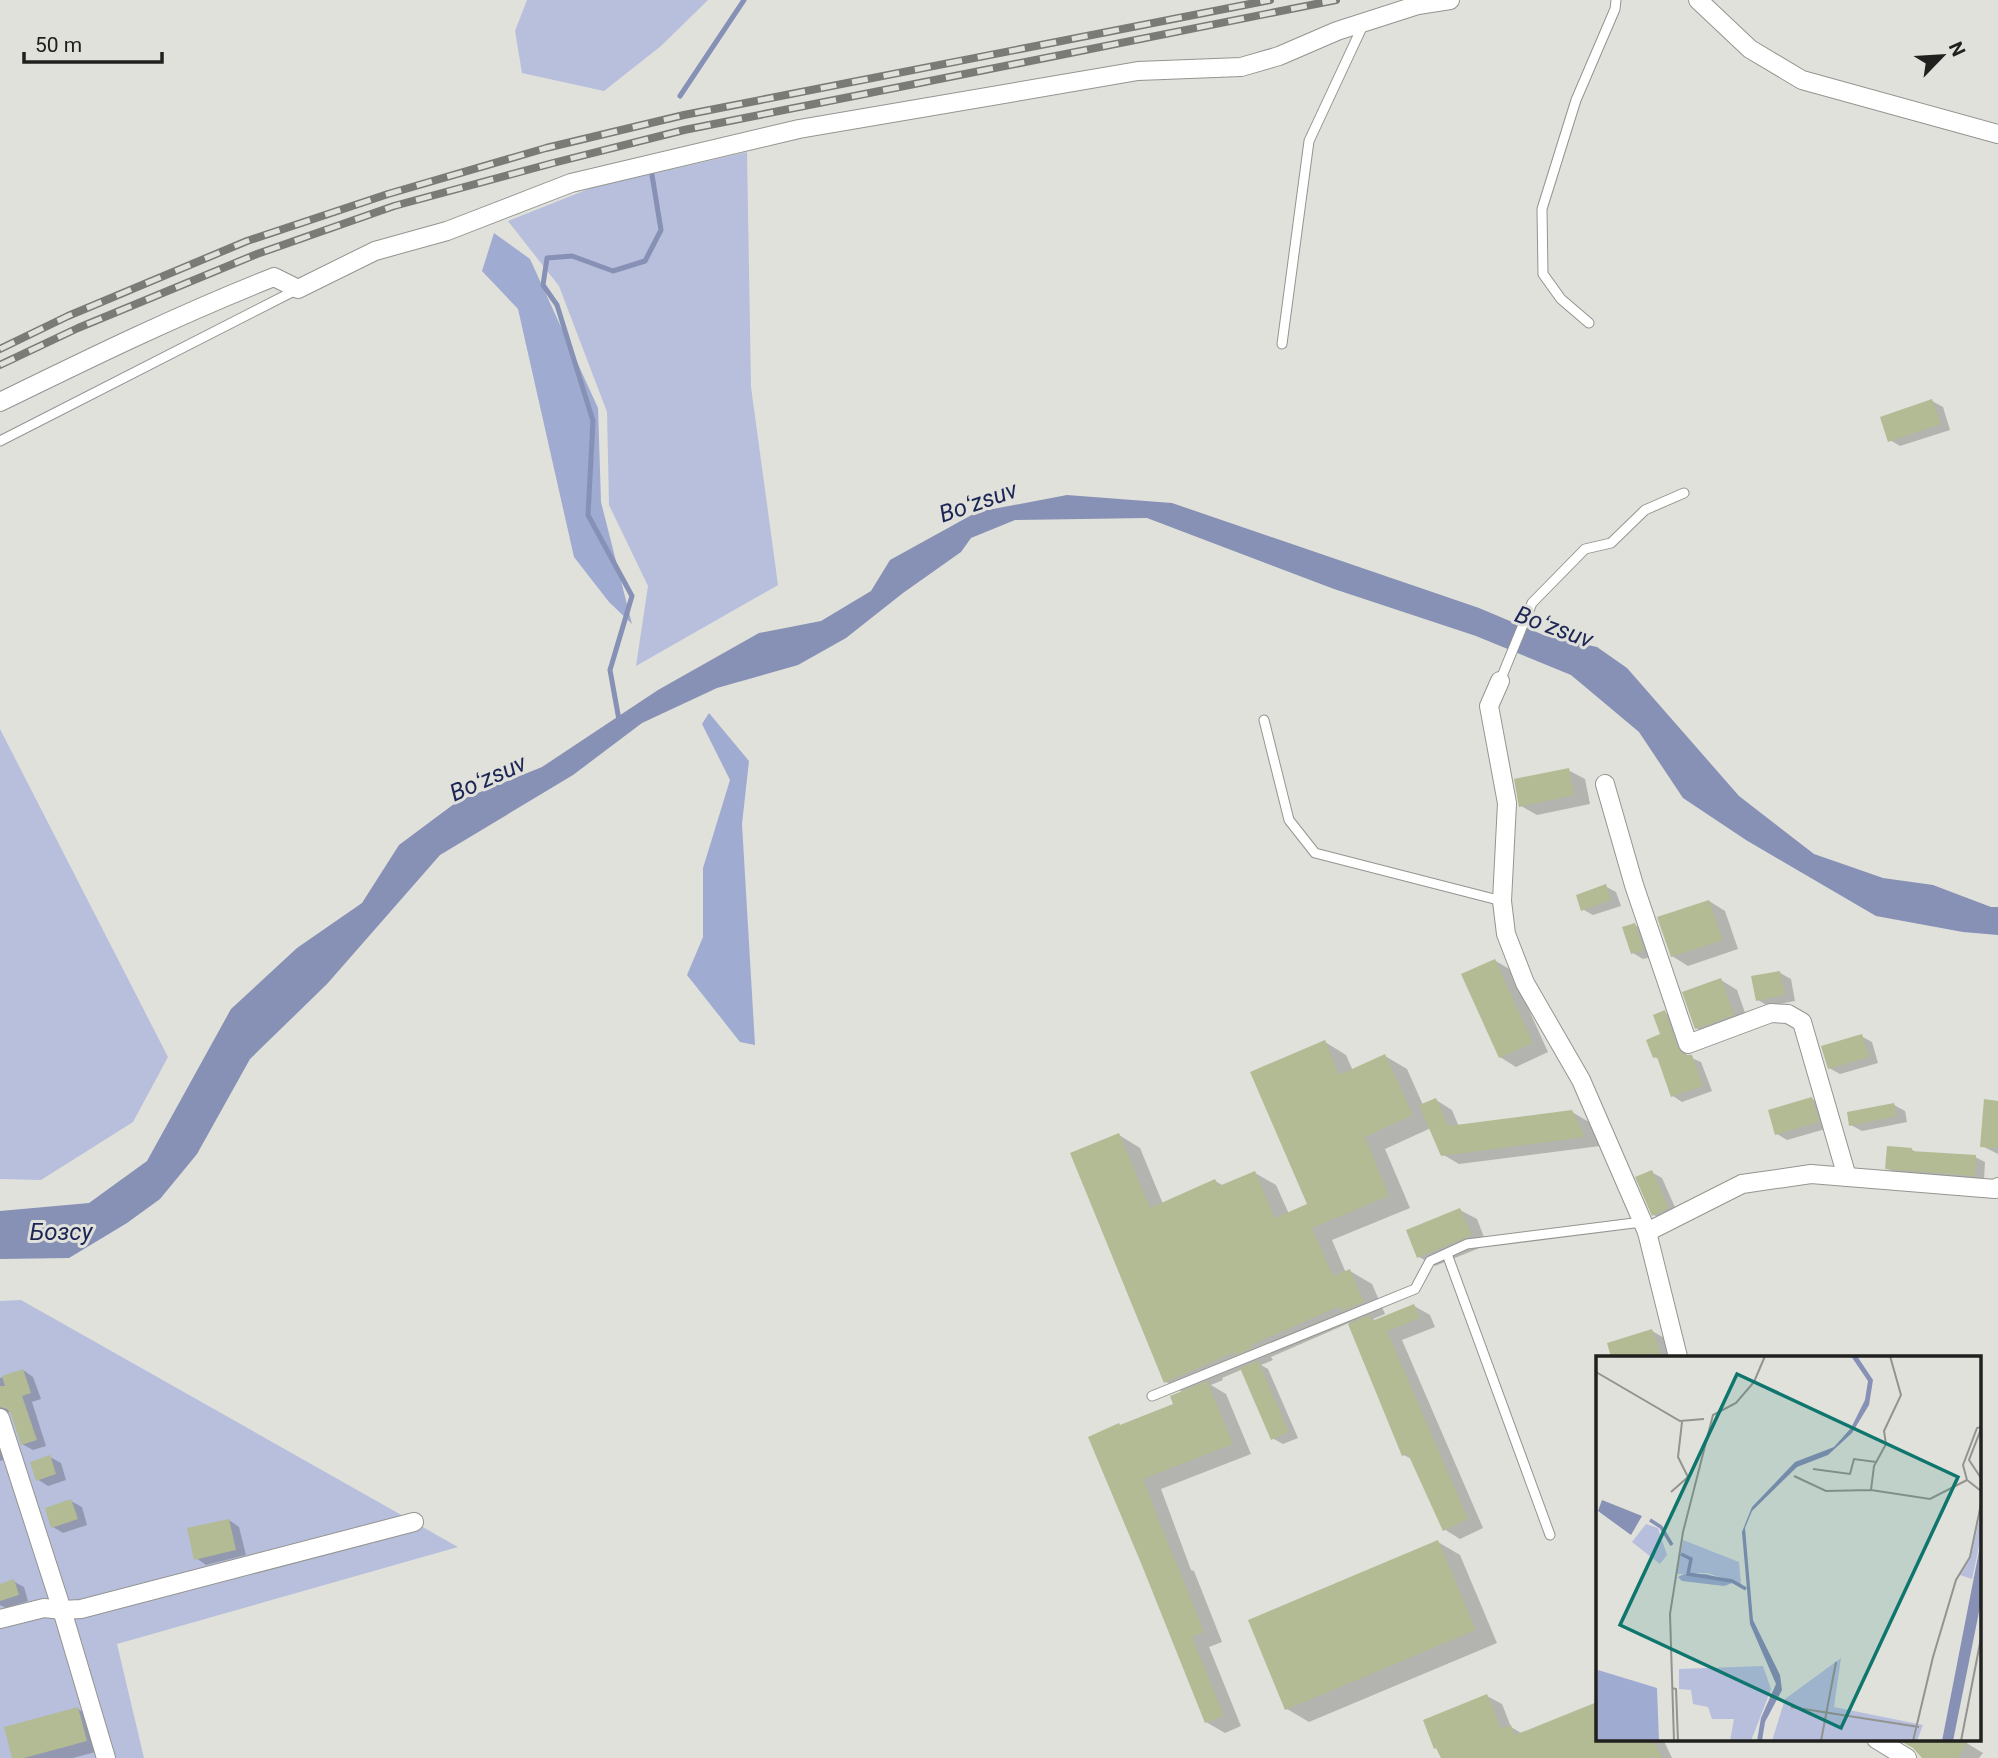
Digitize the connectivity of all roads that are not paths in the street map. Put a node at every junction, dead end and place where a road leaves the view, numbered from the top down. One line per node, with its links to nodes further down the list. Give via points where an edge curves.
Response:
1 (1450, 0): 4 (street)
2 (1616, 0): 7 (lane, via 1576,100 1542,209 1542,274 1561,299)
3 (1698, 0): 5 (street, via 1750,49 1802,80)
4 (1364, 22): 6 (street, via 1241,66 1138,71 813,126 571,183 447,231 375,251); 8 (lane, via 1309,141)
5 (1998, 134)
6 (298, 289): 9 (street, via 274,277 119,343); 10 (lane)
7 (1589, 323)
8 (1282, 344)
9 (0, 402)
10 (0, 441)
11 (1684, 493): 12 (lane, via 1645,510 1611,543 1585,549 1532,603)
12 (1500, 681): 15 (street, via 1489,706 1507,803)
13 (1264, 720): 15 (lane, via 1289,820 1315,853)
14 (1605, 784): 16 (street, via 1688,1044 1771,1013 1788,1014 1802,1022)
15 (1502, 901): 18 (street, via 1506,934 1525,982 1581,1080)
16 (1847, 1177): 17 (street); 18 (street, via 1811,1174 1742,1184)
17 (1998, 1186)
18 (1644, 1227): 19 (lane, via 1467,1244); 20 (street)
19 (1447, 1254): 21 (lane, via 1430,1261 1415,1289); 24 (lane)
20 (1678, 1356)
21 (1153, 1396)
22 (0, 1418): 25 (street)
23 (414, 1522): 25 (street, via 81,1609)
24 (1550, 1535)
25 (62, 1610): 26 (street, via 44,1608); 28 (street)
26 (0, 1619)
27 (1878, 1740): 29 (street)
28 (106, 1758)
29 (1907, 1758)

